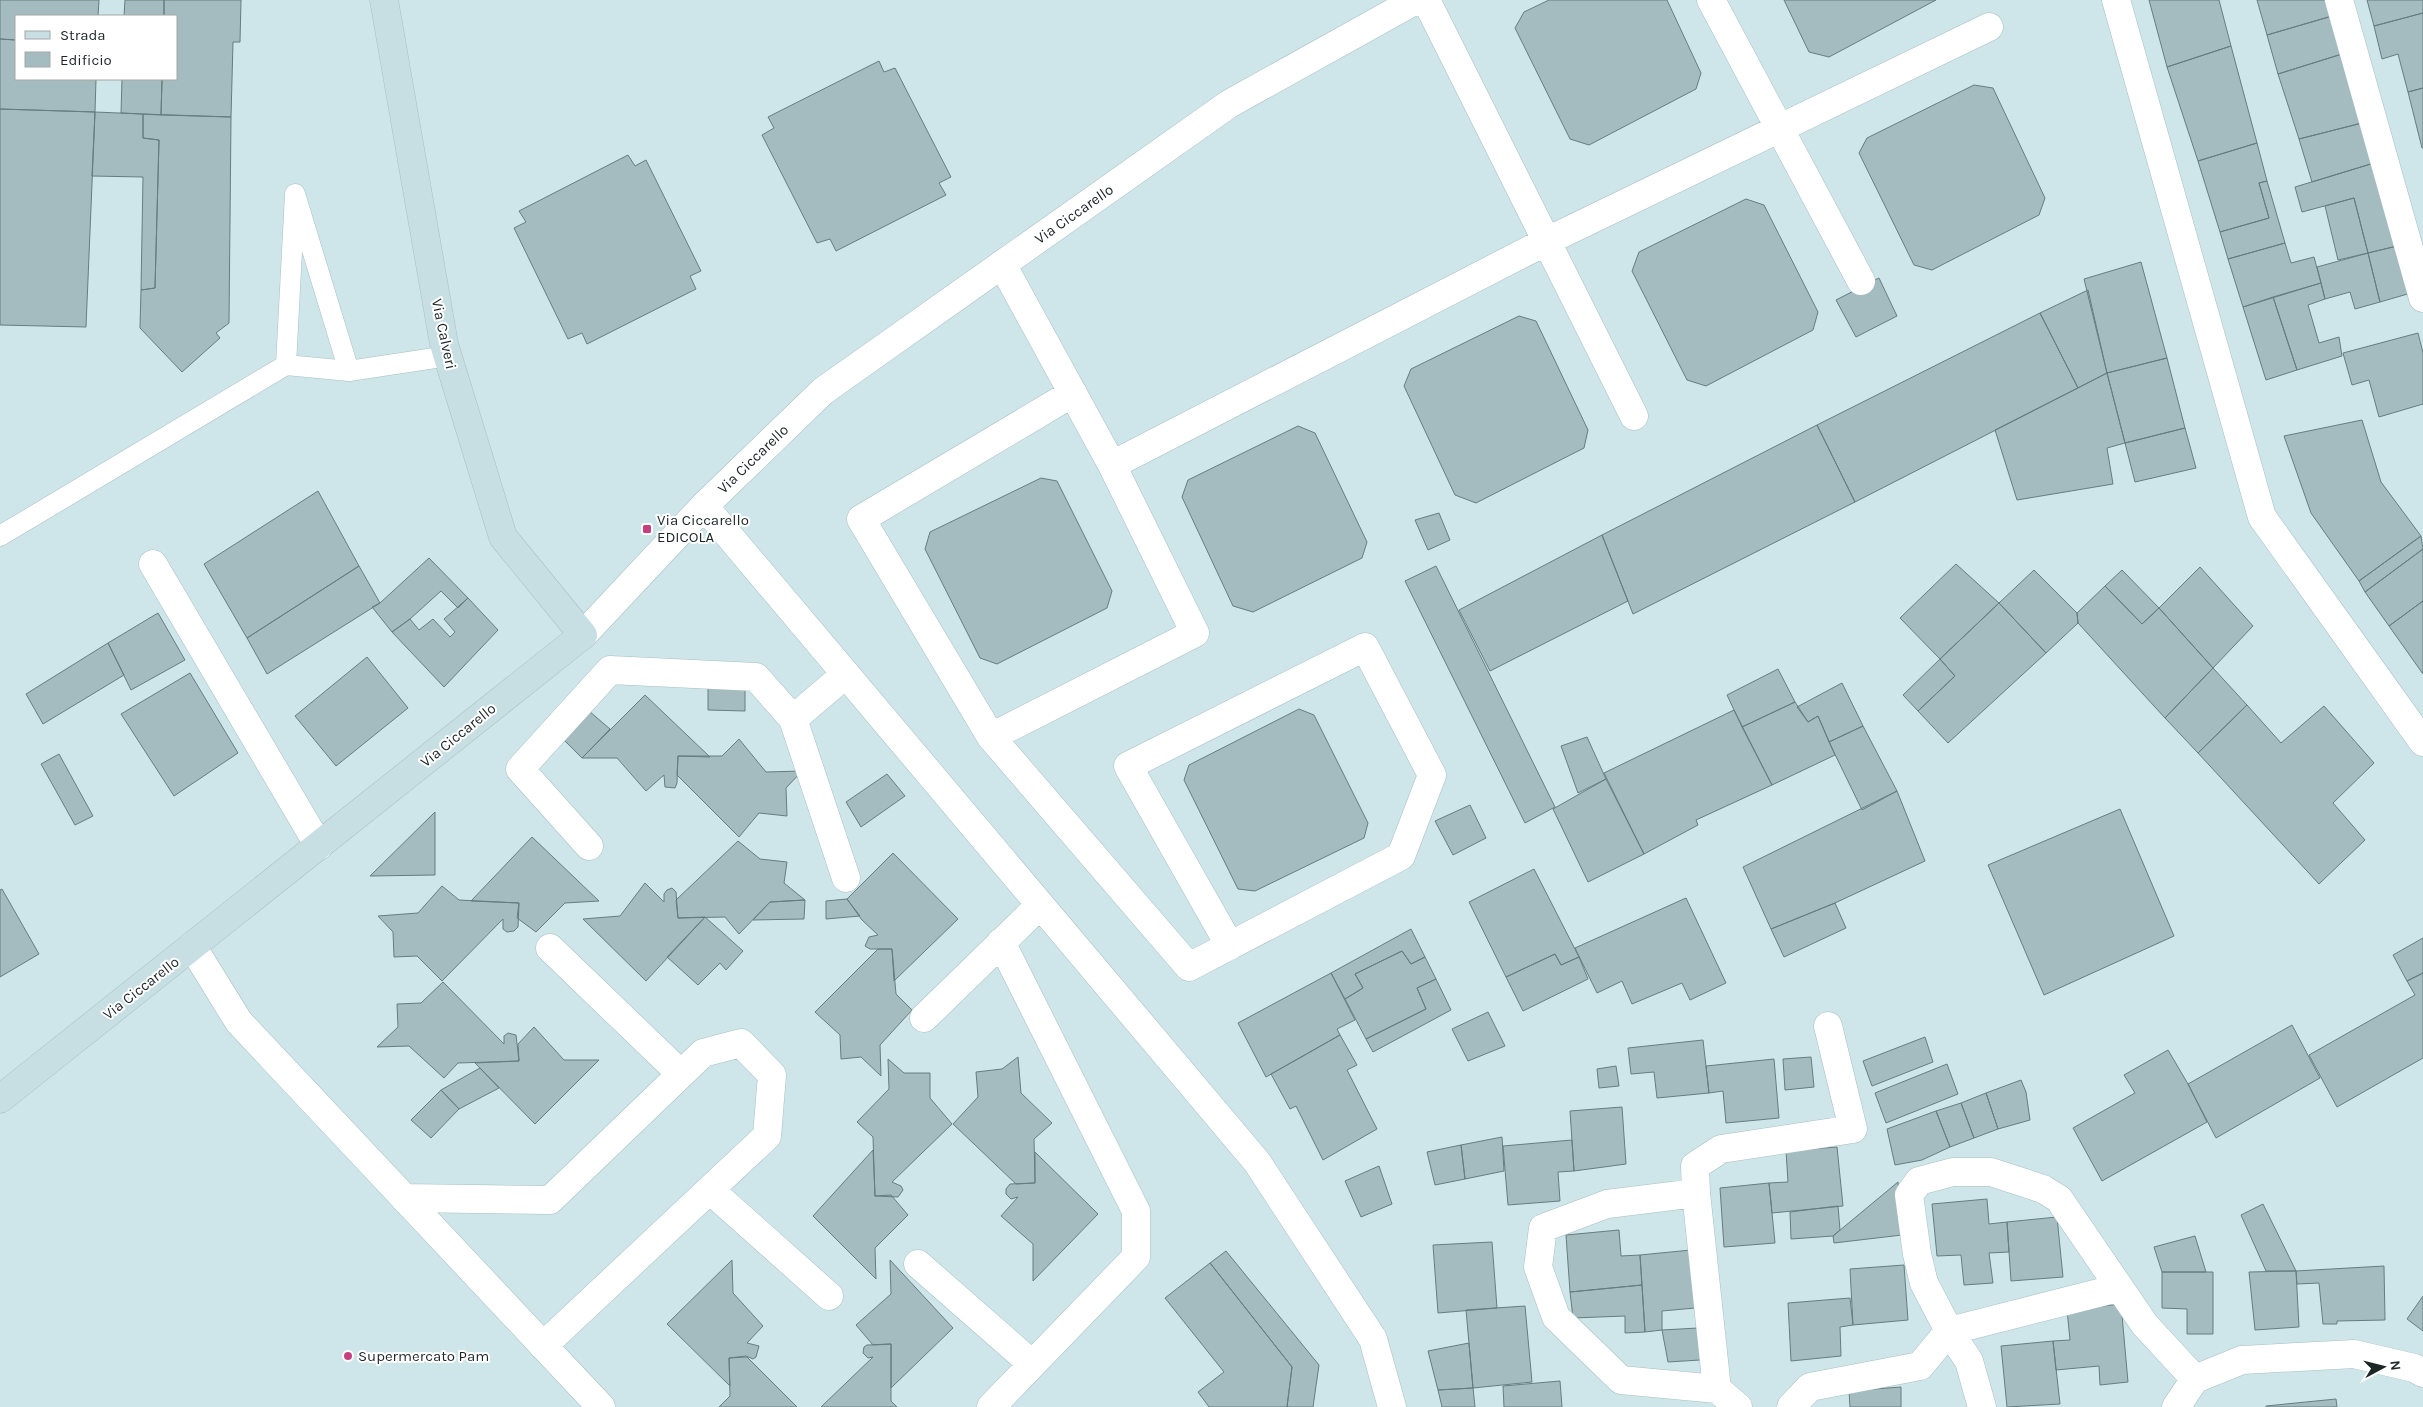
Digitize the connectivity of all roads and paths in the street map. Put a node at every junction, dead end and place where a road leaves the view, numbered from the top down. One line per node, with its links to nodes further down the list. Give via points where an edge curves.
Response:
1 (384, 0): 13 (street, Via Calveri)
2 (1416, 0): 10 (street, Via Ciccarello, via 1229,104)
3 (1426, 0): 9 (street)
4 (1711, 0): 8 (street)
5 (2116, 0): 26 (street, via 2262,517)
6 (2339, 0): 12 (street)
7 (1990, 27): 8 (street)
8 (1779, 129): 9 (street); 11 (street)
9 (1547, 241): 17 (street); 18 (street)
10 (1002, 264): 16 (street); 19 (street, Via Ciccarello, via 823,391)
11 (1861, 281)
12 (2423, 298)
13 (448, 356): 15 (lane); 22 (street, Via Calveri, via 503,537)
14 (286, 365): 15 (lane); 15 (lane, via 295,194); 20 (lane)
15 (349, 371)
16 (1073, 393): 18 (street); 25 (street, via 861,519)
17 (1634, 416)
18 (1112, 465): 25 (street, via 1195,633)
19 (704, 506): 22 (street, Via Ciccarello); 23 (street)
20 (0, 536)
21 (153, 564): 27 (street)
22 (583, 635): 27 (street, Via Ciccarello)
23 (846, 674): 24 (street); 30 (street)
24 (793, 719): 28 (street, via 756,676 610,670 520,769); 29 (street)
25 (991, 738): 33 (street, via 1189,967)
26 (2423, 742)
27 (319, 846): 32 (street, Via Ciccarello)
28 (589, 846)
29 (846, 878)
30 (1040, 904): 31 (street); 53 (street, via 1257,1162 1374,1339)
31 (1002, 942): 35 (street); 47 (street, via 1136,1211 1136,1257)
32 (192, 946): 38 (street, Via Ciccarello); 41 (street, via 239,1022)
33 (1230, 946): 33 (street, via 1401,856 1432,775 1365,647 1128,766)
34 (550, 948): 37 (street)
35 (924, 1018)
36 (1828, 1026): 40 (street, via 1853,1129 1721,1149 1696,1166)
37 (681, 1074): 39 (street, via 703,1053 741,1044 772,1075 767,1136); 41 (street, via 550,1200)
38 (0, 1099)
39 (710, 1190): 44 (street); 46 (street)
40 (1696, 1193): 50 (street); 50 (street, via 1607,1204 1543,1228 1538,1267 1556,1318 1620,1380)
41 (404, 1198): 46 (street)
42 (918, 1264): 47 (street)
43 (2118, 1288): 45 (street); 45 (street, via 2060,1200 2043,1189 1991,1172 1953,1172 1919,1181 1910,1195 1924,1283); 49 (street, via 2145,1325)
44 (829, 1296)
45 (1949, 1330): 55 (street, via 1920,1366 1810,1387); 56 (street, via 1969,1361)
46 (543, 1346): 51 (street)
47 (1032, 1364): 52 (street)
48 (2423, 1374): 49 (street, via 2414,1368 2354,1354 2242,1360)
49 (2195, 1379): 57 (street)
50 (1717, 1388): 54 (street)
51 (601, 1407)
52 (991, 1407)
53 (1392, 1407)
54 (1738, 1407)
55 (1791, 1407)
56 (1982, 1407)
57 (2176, 1407)

